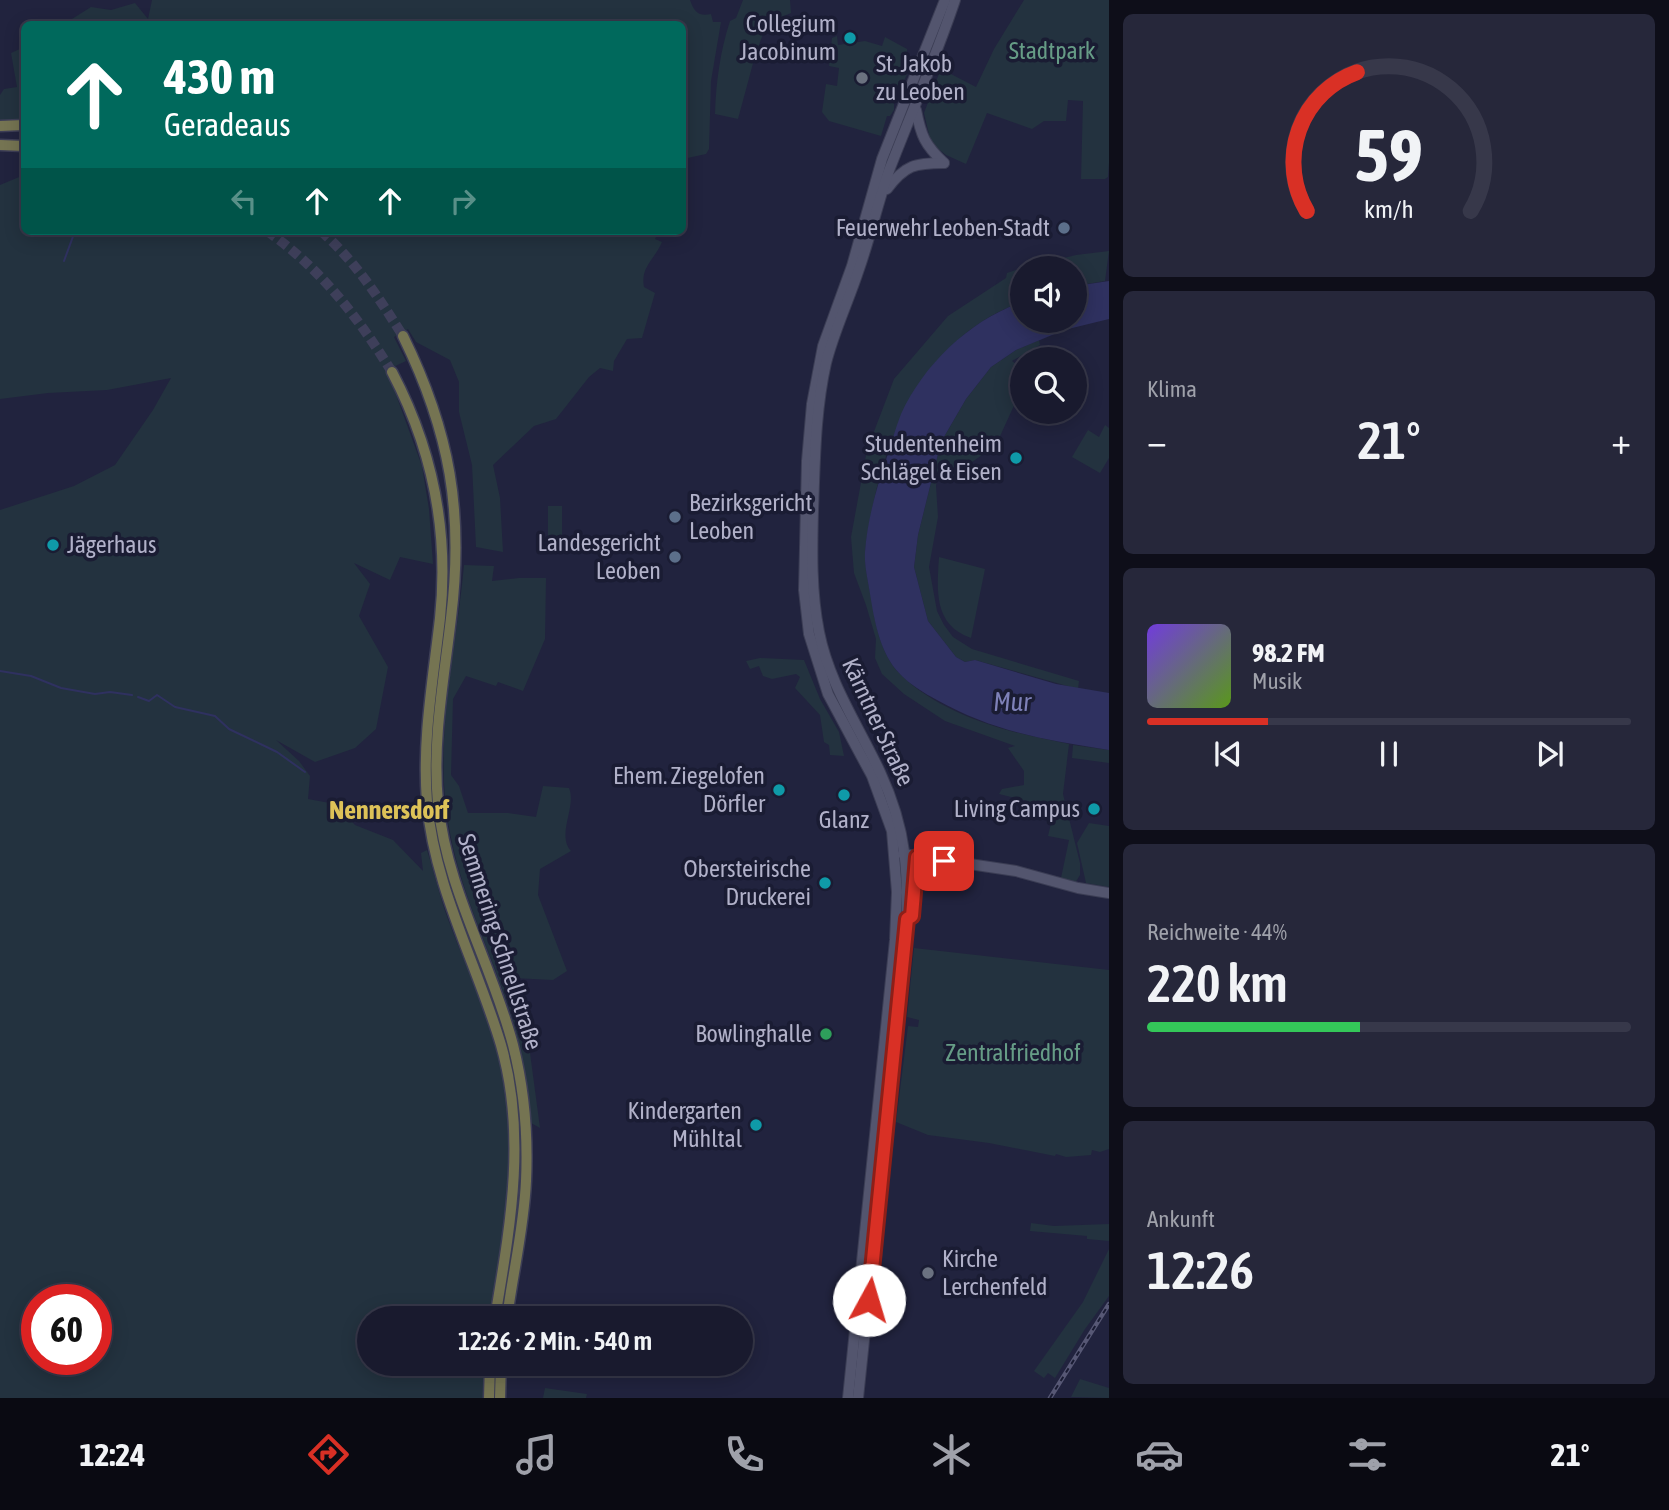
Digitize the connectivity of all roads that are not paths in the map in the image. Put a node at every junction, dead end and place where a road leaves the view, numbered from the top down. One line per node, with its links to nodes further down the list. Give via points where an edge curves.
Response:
1 (945, 0): 12 (main road, Kärntner Straße, via 882,159 852,266 823,346 808,447 803,557 809,634 828,694)
2 (956, 0): 3 (main road, Kärntner Straße)
3 (915, 108): 8 (main road, Kärntner Straße); 8 (main road, via 920,134 944,163 920,163 905,169)
4 (21, 125): 5 (highway)
5 (0, 126)
6 (0, 145): 7 (highway)
7 (21, 146)
8 (881, 194): 12 (main road, Kärntner Straße, via 823,381 815,461 813,578 826,662 888,789)
9 (403, 337): 11 (highway, Semmering Schnellstraße, via 437,415 453,486 456,533 455,577)
10 (392, 372): 11 (highway, Semmering Schnellstraße, via 428,459 441,534 440,616 427,710)
11 (430, 765): 14 (highway, Semmering Schnellstraße, via 429,825 435,851 502,1048 514,1116 515,1183); 15 (highway, Semmering Schnellstraße, via 449,860 503,1012 520,1082 526,1182)
12 (906, 855): 13 (main road, via 1016,871); 20 (main road, Kärntner Straße, via 897,891); 21 (main road, Kärntner Straße, via 907,919)
13 (1109, 893)
14 (497, 1306)
15 (509, 1306)
16 (490, 1376): 18 (highway)
17 (501, 1376): 19 (highway)
18 (489, 1398)
19 (500, 1398)
20 (849, 1398)
21 (858, 1398)

